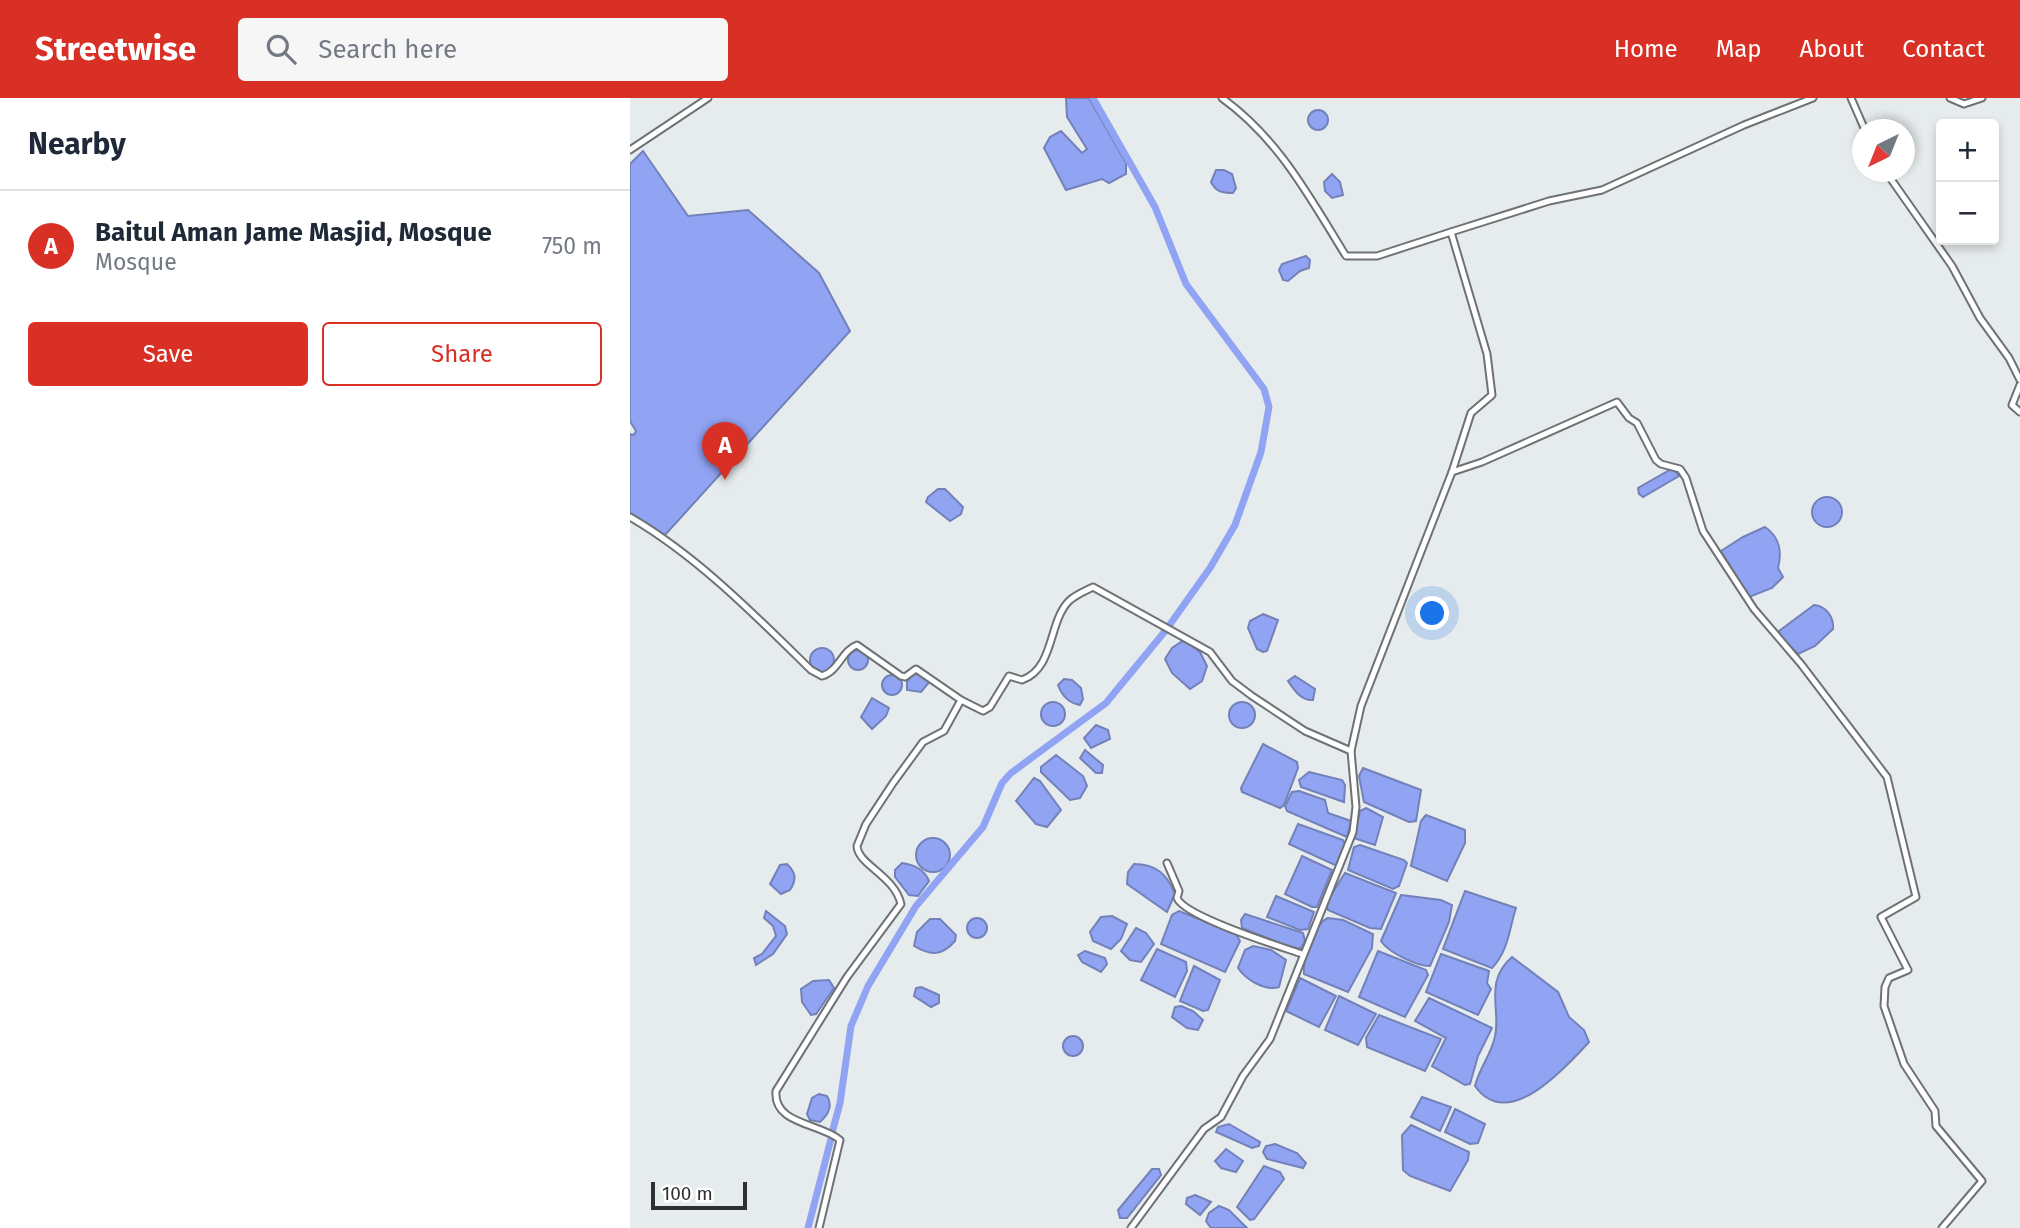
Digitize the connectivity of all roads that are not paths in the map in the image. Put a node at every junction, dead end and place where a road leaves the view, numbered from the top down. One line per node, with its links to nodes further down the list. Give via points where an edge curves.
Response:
1 (708, 98): 8 (street)
2 (1222, 98): 10 (street, via 1251,118 1311,195 1346,256 1377,256)
3 (1813, 98): 10 (street, via 1602,190 1549,201)
4 (1850, 98): 7 (street)
5 (1950, 98): 6 (street, via 1964,104)
6 (1982, 98)
7 (1860, 119)
8 (630, 150)
9 (1893, 182): 11 (street, via 1952,266)
10 (1451, 232): 13 (street, via 1477,314 1492,386 1492,395 1471,413)
11 (2020, 382): 12 (street, via 2012,405)
12 (2020, 412)
13 (1452, 472): 16 (street, via 1361,706); 21 (street, via 1617,402 1637,423 1661,464 1680,469 1703,531 1754,609 1887,777 1916,897 1881,917 1908,970 1889,978 1884,1006 1904,1064 1935,1111 1936,1126 1983,1181)
14 (630, 517): 15 (street, via 703,571 817,674 829,674 857,645 901,676 916,669)
15 (961, 700): 16 (street, via 983,710 990,707 1009,676 1028,677 1049,648 1069,601 1093,587 1210,652 1232,681 1252,696 1305,731); 19 (street, via 944,731 923,742 893,783 856,846 860,858 889,879 901,904 839,989 776,1091 780,1108 792,1119 840,1140)
16 (1351, 751): 18 (street, via 1356,807 1353,832)
17 (1167, 863): 18 (street, via 1181,904 1215,922)
18 (1302, 954): 20 (street, via 1270,1038 1221,1117 1204,1129)
19 (819, 1228)
20 (1130, 1228)
21 (1942, 1228)

